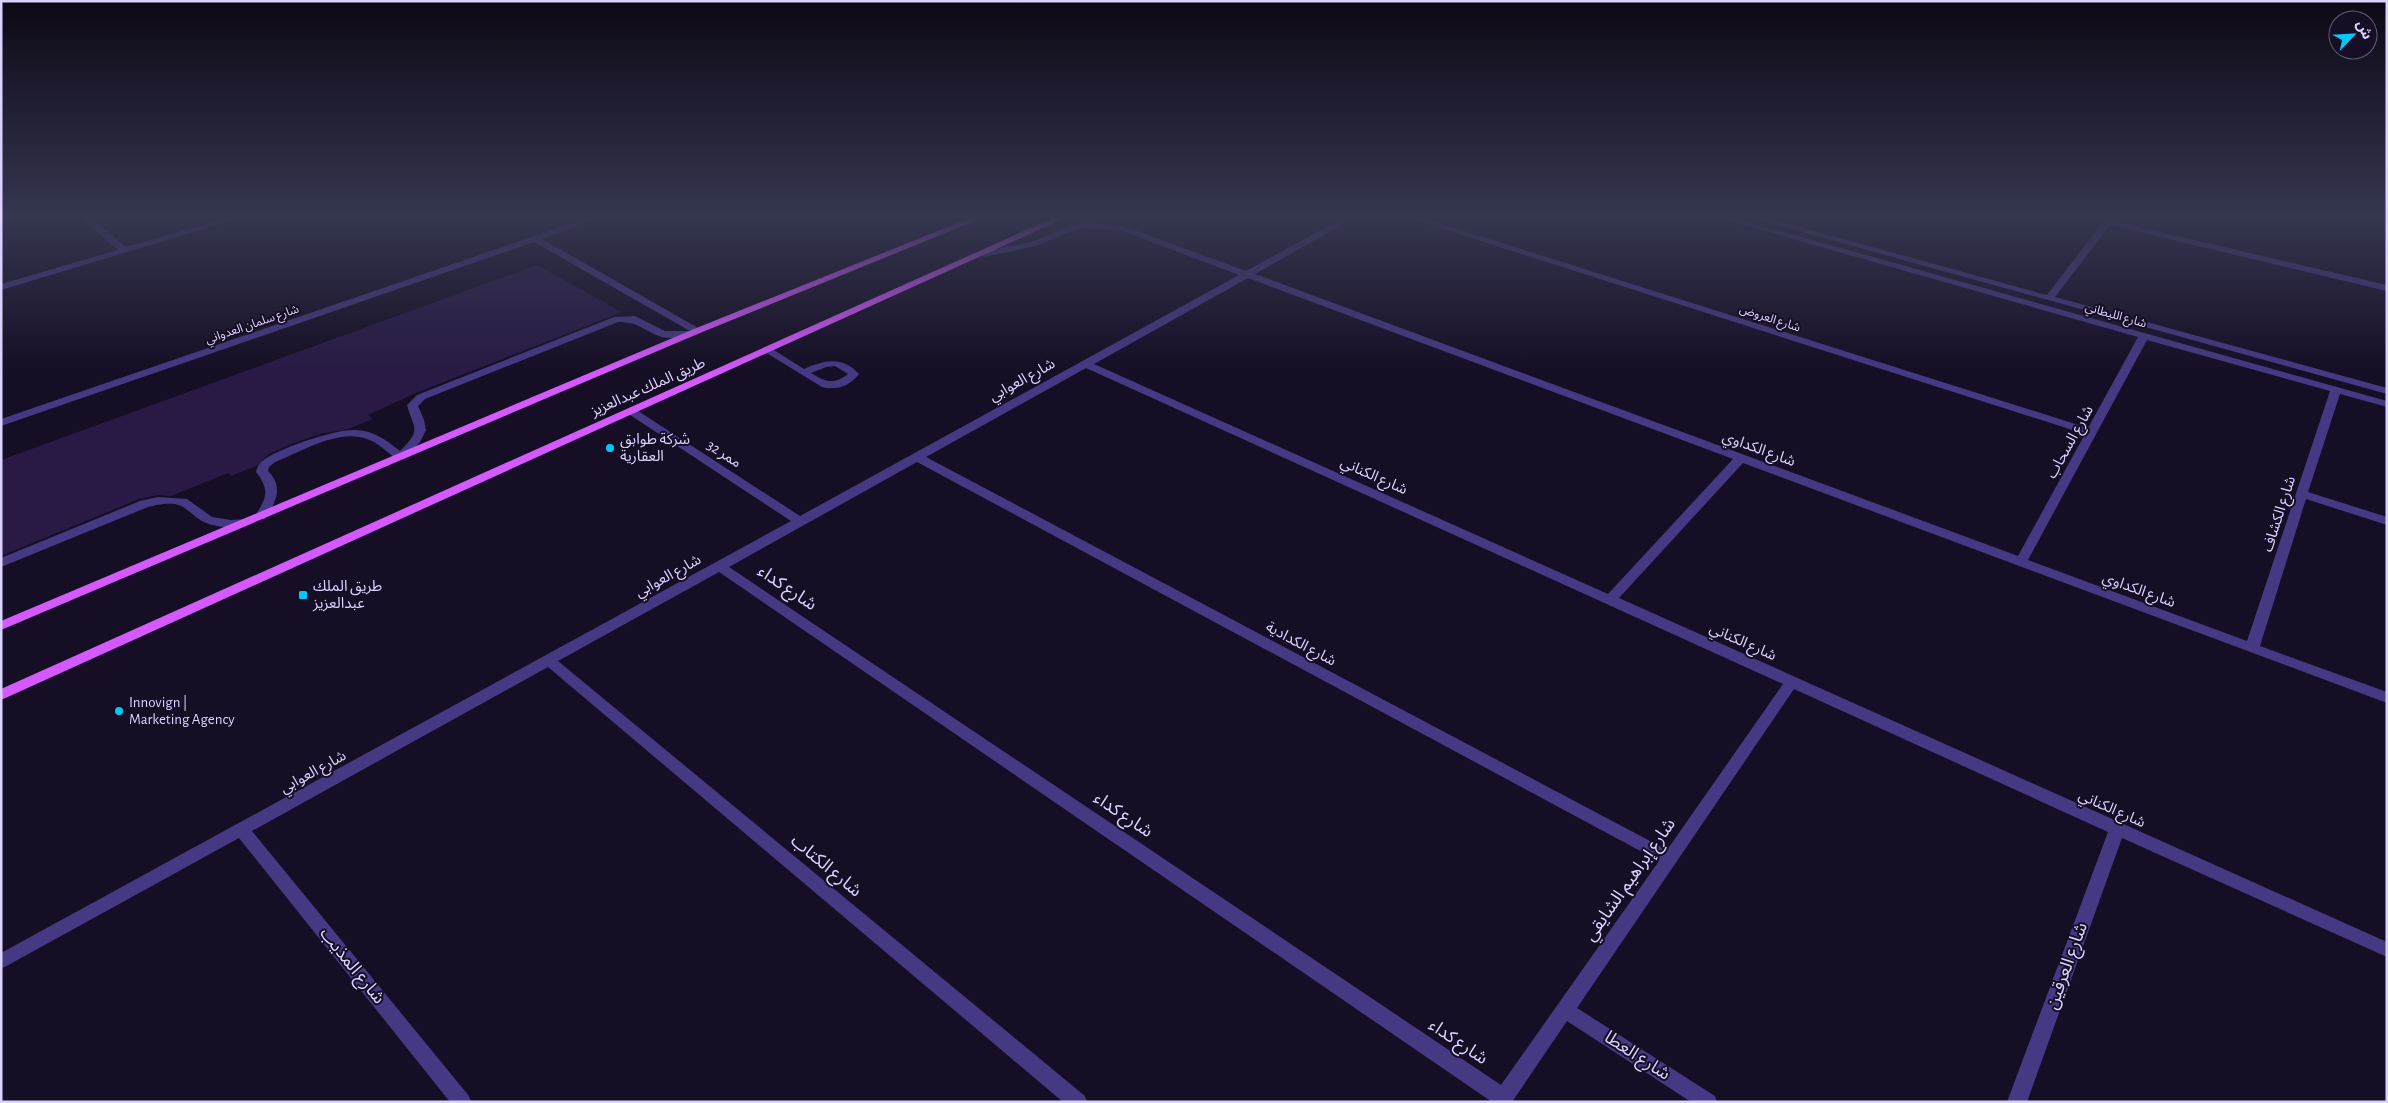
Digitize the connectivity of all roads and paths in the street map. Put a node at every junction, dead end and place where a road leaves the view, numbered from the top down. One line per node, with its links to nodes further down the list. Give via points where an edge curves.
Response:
1 (63, 269): 14 (street)
2 (449, 269): 26 (street, شارع سلمان العدواني)
3 (585, 269): 17 (street)
4 (852, 269): 17 (main road, طريق الملك عبدالعزيز)
5 (949, 269): 19 (main road, طريق الملك عبدالعزيز)
6 (1232, 269): 13 (street, شارع الكداوي)
7 (1257, 269): 13 (street, شارع العوابي)
8 (1575, 269): 27 (street, شارع العروض)
9 (1907, 269): 18 (street, شارع الليطاني)
10 (1942, 269): 16 (street, شارع الليطاني)
11 (2072, 269): 16 (street)
12 (2312, 269): 15 (street)
13 (1247, 275): 20 (street, شارع العوابي); 30 (street, شارع الكداوي)
14 (1, 288)
15 (2387, 288)
16 (2049, 299): 23 (street, شارع الليطاني)
17 (693, 333): 28 (main road, طريق الملك عبدالعزيز); 28 (street, via 662,334 635,319 617,319 420,397 412,406 420,432)
18 (2144, 336): 22 (street, شارع الليطاني); 27 (street, شارع السحاب)
19 (769, 350): 21 (street); 25 (main road, طريق الملك عبدالعزيز)
20 (1086, 364): 29 (street, شارع العوابي); 39 (street, شارع الكناني)
21 (805, 372)
22 (2336, 389): 24 (street, شارع الليطاني); 31 (street, شارع الكشاف)
23 (2387, 391)
24 (2387, 404)
25 (631, 411): 33 (street, ممر 32); 44 (main road, طريق الملك عبدالعزيز)
26 (1, 423)
27 (2092, 433): 36 (street, شارع السحاب)
28 (401, 456): 32 (main road, طريق الملك عبدالعزيز); 32 (street, via 372,436 351,433 334,435 271,460 262,472 272,483 274,493)
29 (917, 457): 33 (street, شارع العوابي); 48 (street, شارع الكدادية)
30 (1741, 458): 36 (street, شارع الكداوي); 39 (street)
31 (2302, 494): 34 (street); 41 (street, شارع الكشاف)
32 (261, 516): 35 (main road, طريق الملك عبدالعزيز)
33 (800, 521): 38 (street, شارع العوابي)
34 (2387, 521)
35 (245, 523): 37 (street, via 218,523 208,520 183,502 158,501); 40 (main road, طريق الملك عبدالعزيز)
36 (2021, 562): 41 (street, شارع الكداوي)
37 (1, 563)
38 (719, 566): 42 (street, شارع العوابي); 52 (street, شارع كداء)
39 (1610, 600): 43 (street, شارع الكناني)
40 (1, 626)
41 (2252, 648): 45 (street, شارع الكداوي)
42 (548, 660): 46 (street, شارع العوابي); 54 (street, شارع الكتاب)
43 (1792, 682): 47 (street, شارع الكناني); 48 (street, شارع إبراهيم الشايقي)
44 (1, 695)
45 (2387, 698)
46 (242, 830): 50 (street, شارع العوابي); 53 (street, شارع المذيب)
47 (2118, 830): 49 (street, شارع الكناني); 56 (street, شارع العرقين)
48 (1669, 859): 51 (street, شارع إبراهيم الشايقي)
49 (2387, 950)
50 (1, 962)
51 (1565, 1010): 52 (street, شارع إبراهيم الشايقي); 55 (street, شارع العطا)
52 (1503, 1100)
53 (462, 1102)
54 (1078, 1102)
55 (1708, 1102)
56 (2017, 1102)

